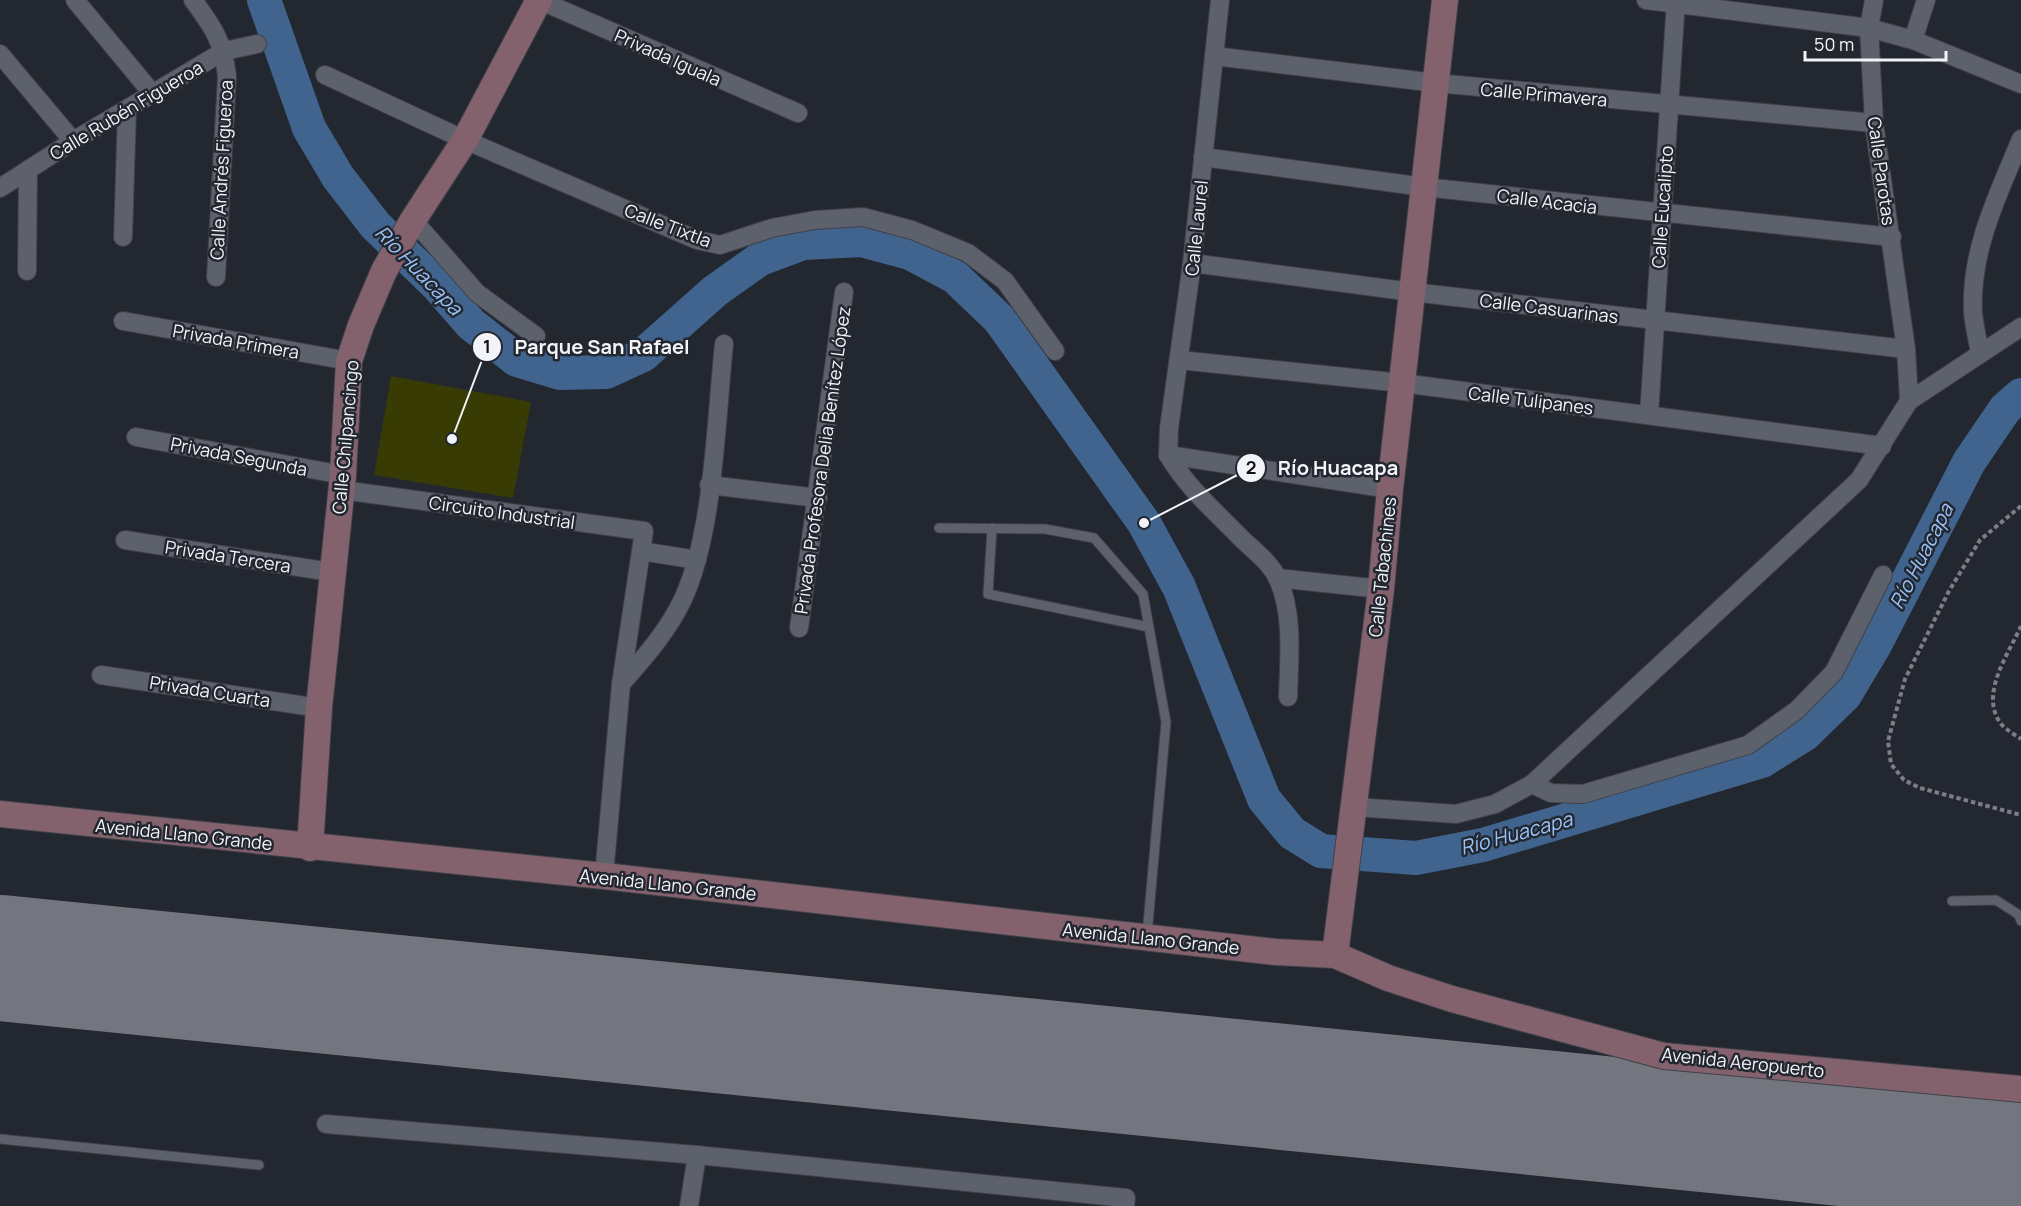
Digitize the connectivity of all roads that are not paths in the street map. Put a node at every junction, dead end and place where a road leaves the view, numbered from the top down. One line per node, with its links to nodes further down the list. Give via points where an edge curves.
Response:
1 (75, 0): 19 (street)
2 (193, 0): 13 (street, Calle Andrés Figueroa, via 217,32)
3 (539, 0): 22 (street, Privada Iguala); 25 (street, Calle Chilpancingo)
4 (1220, 0): 15 (street, Calle Laurel)
5 (1445, 0): 17 (street, Calle Tabachines)
6 (1646, 0): 9 (street)
7 (1874, 0): 10 (street, Calle Parotas)
8 (1926, 0): 11 (street)
9 (1676, 2): 10 (street); 20 (street, Calle Eucalipto)
10 (1869, 28): 11 (street); 23 (street, Calle Parotas)
11 (1913, 40): 18 (street)
12 (257, 44): 13 (street, Calle Rubén Figueroa)
13 (224, 51): 19 (street, Calle Rubén Figueroa); 37 (street, Calle Andrés Figueroa, via 227,76)
14 (0, 54): 26 (street)
15 (1214, 56): 17 (street, Calle Primavera); 27 (street, Calle Laurel)
16 (325, 75): 25 (street, Calle Tixtla)
17 (1436, 83): 20 (street, Calle Primavera); 29 (street, Calle Tabachines)
18 (2021, 84)
19 (152, 93): 21 (street, Calle Rubén Figueroa)
20 (1670, 105): 23 (street, Calle Primavera); 31 (street, Calle Eucalipto)
21 (127, 110): 26 (street, Calle Rubén Figueroa); 33 (street)
22 (798, 113)
23 (1874, 123): 34 (street, Calle Parotas)
24 (2021, 139): 47 (street, via 1985,227 1975,265 1973,313)
25 (465, 140): 32 (street, Calle Chilpancingo); 46 (street, Calle Tixtla, via 697,240 720,245 772,228 815,220 863,217 912,230 968,253 1005,281)
26 (73, 141): 28 (street, Calle Rubén Figueroa)
27 (1203, 157): 29 (street, Calle Acacia); 35 (street, Calle Laurel)
28 (27, 170): 30 (street, Calle Rubén Figueroa); 36 (street)
29 (1424, 187): 31 (street, Calle Acacia); 39 (street, Calle Tabachines)
30 (0, 188)
31 (1661, 214): 34 (street, Calle Acacia); 40 (street, Calle Eucalipto)
32 (413, 220): 43 (street, via 477,293); 49 (street, Calle Chilpancingo, via 384,271)
33 (123, 237)
34 (1892, 237): 45 (street, Calle Parotas)
35 (1192, 263): 39 (street, Calle Casuarinas); 48 (street, Calle Laurel)
36 (27, 271)
37 (216, 277)
38 (844, 292): 59 (street, Privada Profesora Delia Benítez López)
39 (1412, 292): 40 (street, Calle Casuarinas); 50 (street, Calle Tabachines)
40 (1654, 320): 45 (street, Calle Casuarinas); 52 (street, Calle Eucalipto)
41 (123, 321): 49 (street, Privada Primera)
42 (2021, 327): 47 (street)
43 (536, 336)
44 (724, 344): 57 (street)
45 (1906, 349): 51 (street, Calle Parotas)
46 (1055, 351)
47 (1980, 354): 51 (street)
48 (1179, 360): 50 (street, Calle Tulipanes); 55 (street, Calle Laurel)
49 (349, 362): 56 (street, Calle Chilpancingo)
50 (1402, 383): 52 (street, Calle Tulipanes); 58 (street, Calle Tabachines)
51 (1909, 401): 54 (street)
52 (1648, 415): 54 (street, Calle Tulipanes)
53 (136, 437): 56 (street, Privada Segunda)
54 (1882, 446): 75 (street, via 1858,480)
55 (1168, 455): 58 (street); 67 (street, via 1182,478)
56 (342, 483): 63 (street, Circuito Industrial, via 644,531); 65 (street, Calle Chilpancingo)
57 (709, 484): 59 (street); 64 (street)
58 (1390, 489): 68 (street, Calle Tabachines)
59 (818, 498): 70 (street, Privada Profesora Delia Benítez López)
60 (939, 528): 61 (lane)
61 (992, 528): 69 (lane, via 1045,529 1094,538 1143,594); 69 (lane, via 988,594)
62 (125, 540): 65 (street, Privada Tercera)
63 (641, 551): 64 (street); 72 (street, Circuito Industrial)
64 (697, 560): 72 (street, via 682,600 664,632)
65 (331, 572): 74 (street, Calle Chilpancingo)
66 (1883, 575): 75 (street, via 1834,672 1797,710 1748,745 1583,794 1551,793)
67 (1277, 578): 68 (street); 73 (street, via 1290,647)
68 (1381, 589): 76 (street, Calle Tabachines)
69 (1149, 627): 82 (lane, via 1166,722)
70 (799, 628)
71 (101, 675): 74 (street, Privada Cuarta)
72 (621, 684): 79 (street, Circuito Industrial)
73 (1288, 698)
74 (319, 708): 78 (street, Calle Chilpancingo)
75 (1532, 783): 76 (street, via 1495,804 1456,814)
76 (1353, 813): 83 (street, Calle Tabachines)
77 (0, 814): 78 (street, Avenida Llano Grande)
78 (310, 848): 79 (street, Avenida Llano Grande)
79 (604, 876): 82 (street, Avenida Llano Grande)
80 (1952, 901): 81 (lane, via 1996,900 2019,915)
81 (2021, 921)
82 (1147, 938): 83 (street, Avenida Llano Grande)
83 (1335, 955): 84 (street, Avenida Aeropuerto, via 1452,999 1664,1056)
84 (2021, 1089)
85 (326, 1124): 87 (street)
86 (0, 1139): 88 (lane)
87 (697, 1155): 89 (street); 90 (street)
88 (259, 1165)
89 (1125, 1202)
90 (689, 1206)

